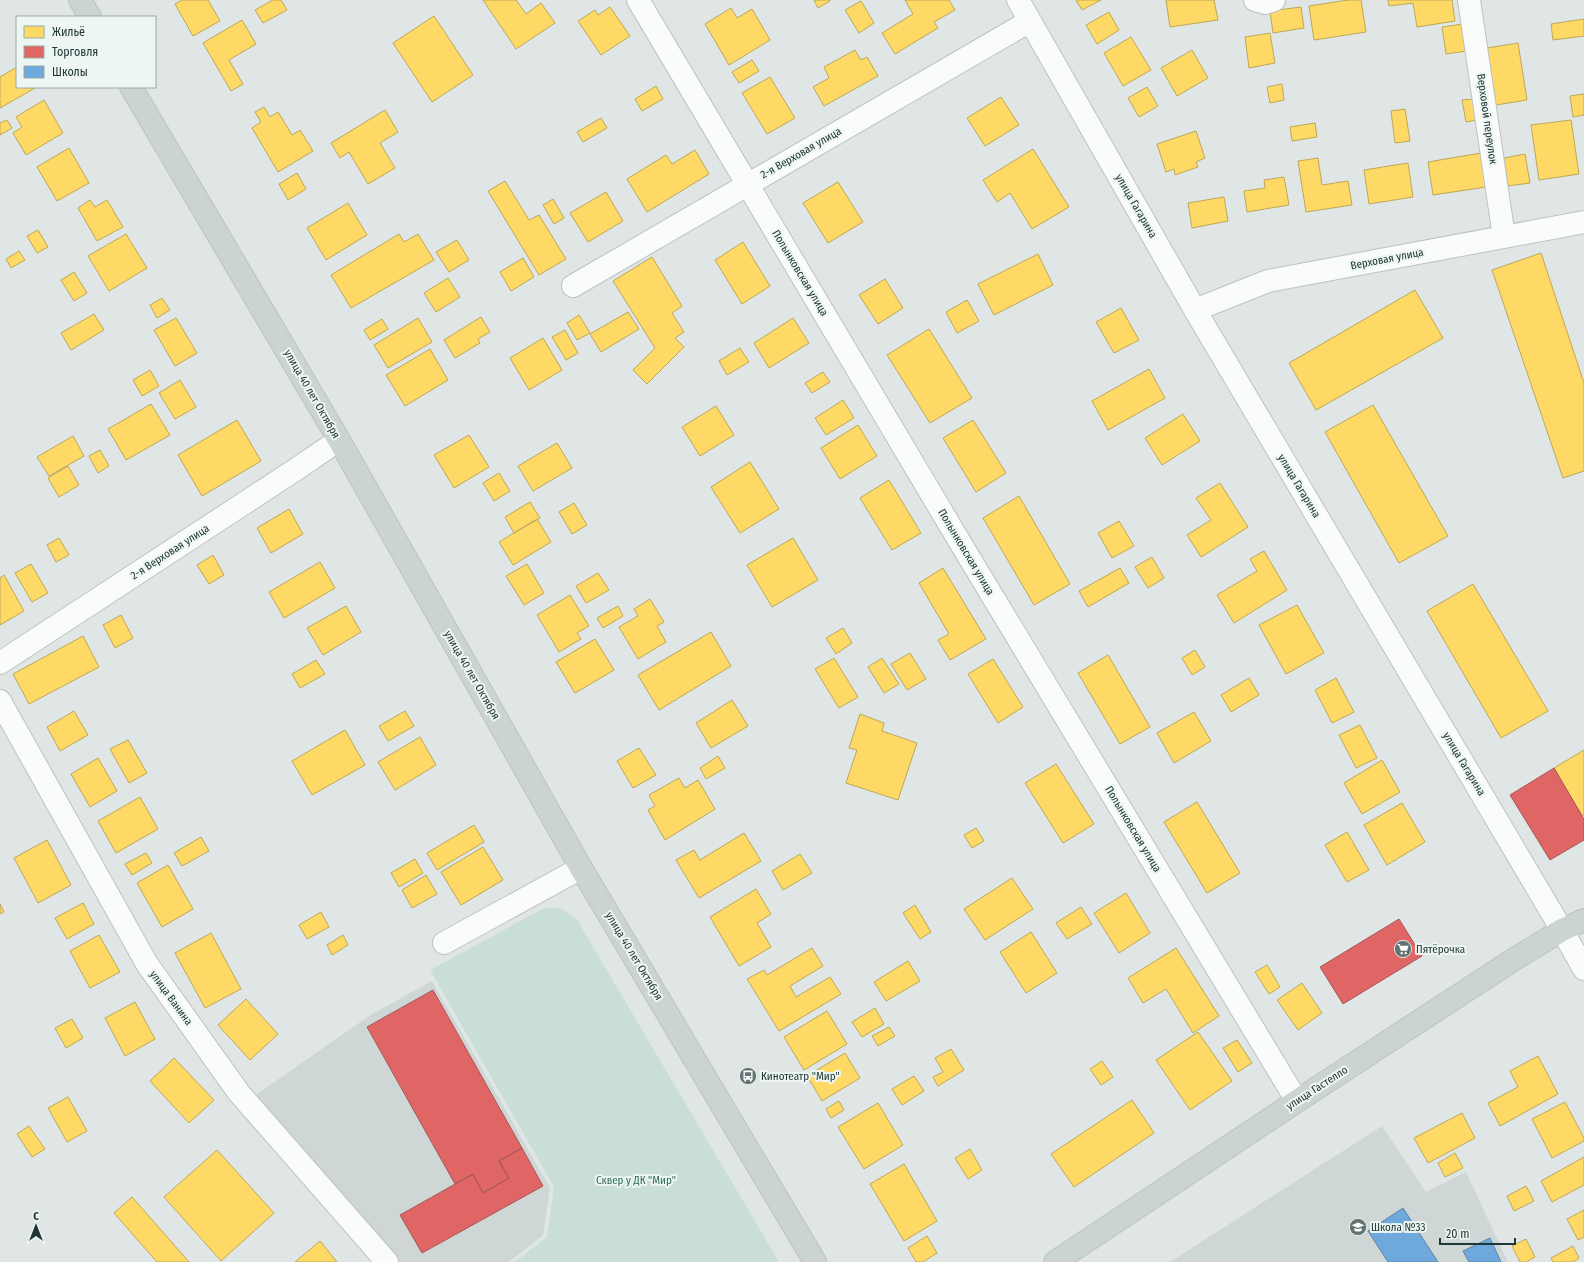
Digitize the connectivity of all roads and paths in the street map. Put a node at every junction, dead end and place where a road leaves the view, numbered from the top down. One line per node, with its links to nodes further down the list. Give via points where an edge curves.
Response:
1 (80, 0): 7 (main road)
2 (638, 0): 10 (street, Полынковская улица)
3 (1018, 0): 8 (street, улица Гагарина)
4 (1255, 0): 5 (street)
5 (1274, 0)
6 (1469, 0): 12 (street, Верховой переулок)
7 (89, 16)
8 (1030, 21): 10 (street, 2-я Верховая улица); 14 (street, улица Гагарина)
9 (132, 88): 15 (main road, улица 40 лет Октября)
10 (748, 184): 13 (street, 2-я Верховая улица); 23 (street, Полынковская улица)
11 (1584, 222): 12 (street, Верховая улица)
12 (1504, 237): 14 (street, Верховая улица, via 1268,281)
13 (573, 286)
14 (1195, 310): 20 (street, улица Гагарина)
15 (339, 440): 16 (street, 2-я Верховая улица); 18 (main road, улица 40 лет Октября)
16 (0, 663)
17 (0, 702): 24 (street, улица Ванина, via 147,964 239,1093)
18 (581, 868): 21 (street); 25 (main road, улица 40 лет Октября)
19 (1584, 920): 20 (main road, улица Гастелло)
20 (1562, 930): 22 (street, улица Гагарина); 23 (main road, улица Гастелло)
21 (444, 943)
22 (1584, 969)
23 (1296, 1101): 26 (main road, улица Гастелло)
24 (387, 1262)
25 (815, 1262)
26 (1055, 1262)

